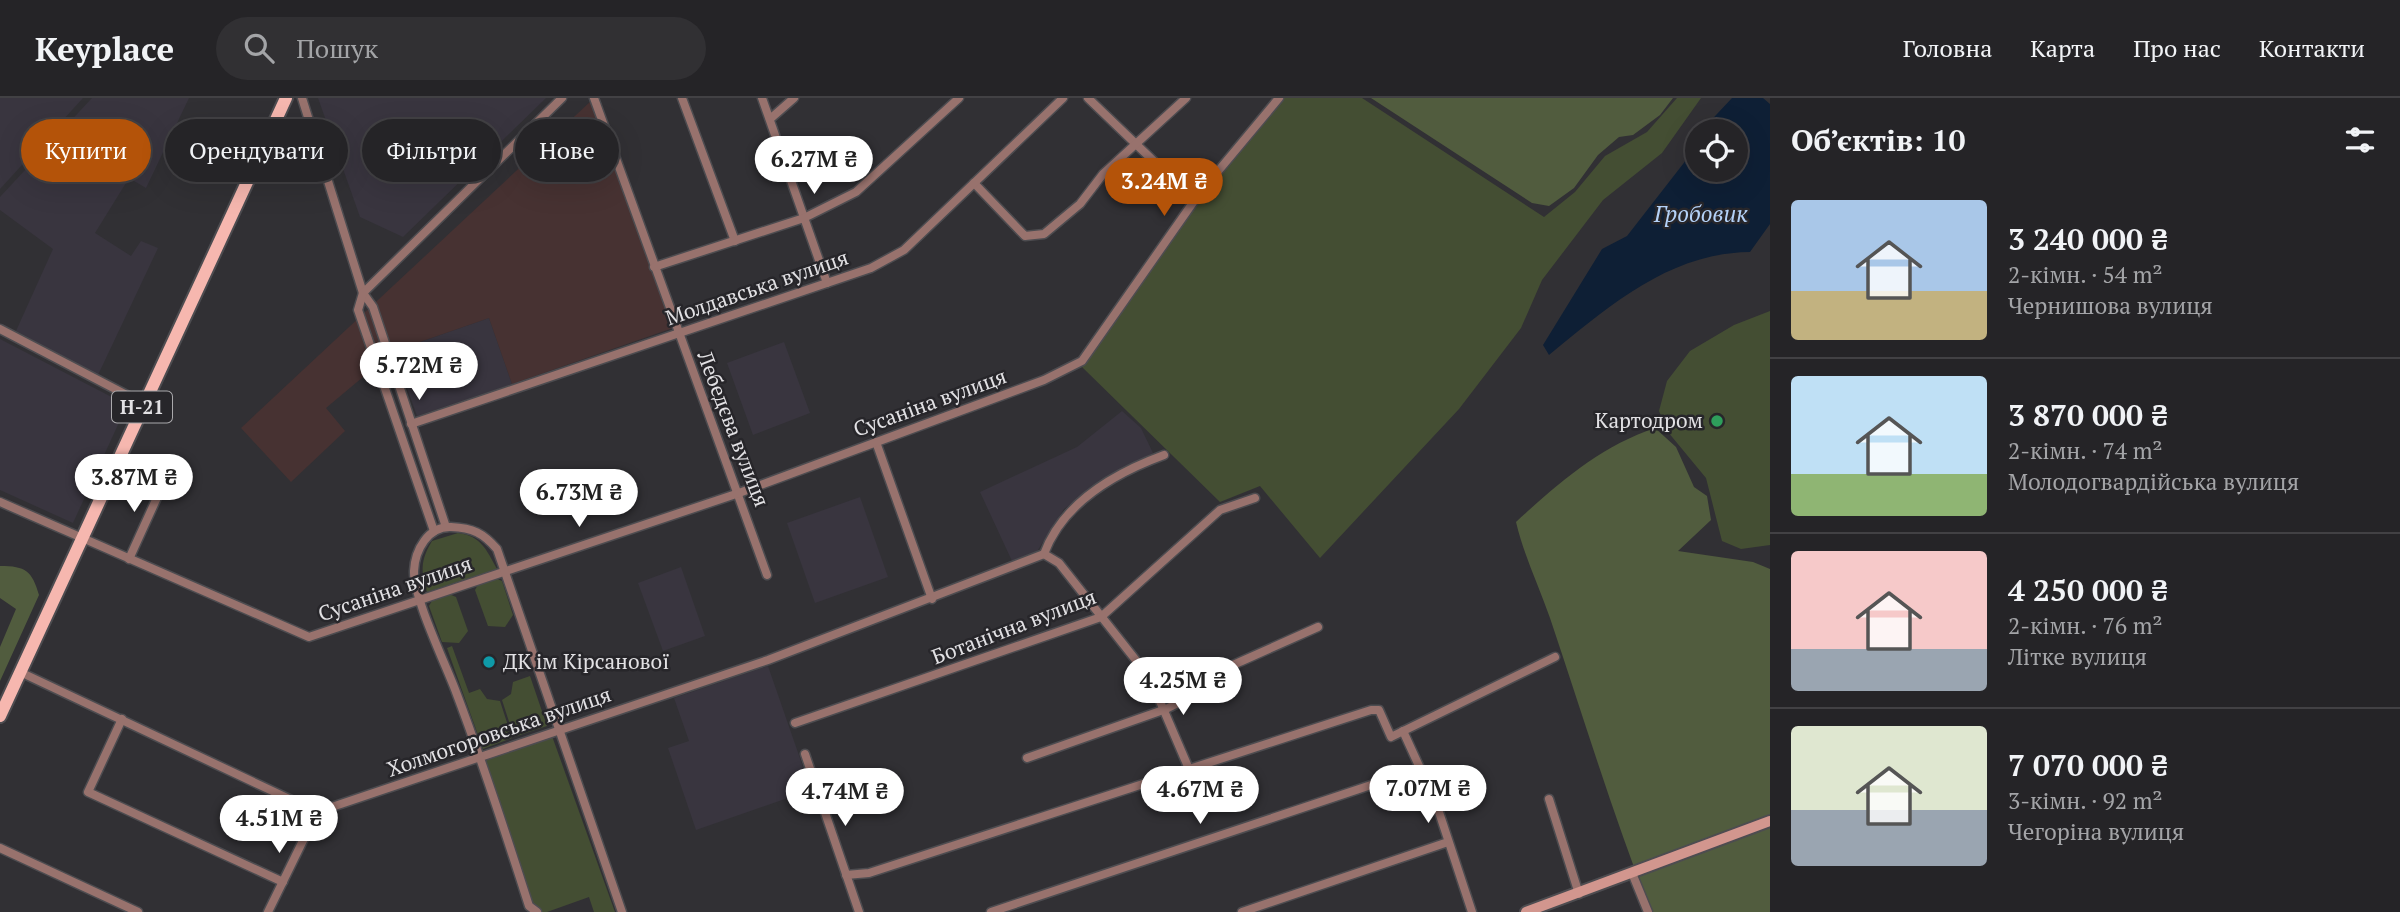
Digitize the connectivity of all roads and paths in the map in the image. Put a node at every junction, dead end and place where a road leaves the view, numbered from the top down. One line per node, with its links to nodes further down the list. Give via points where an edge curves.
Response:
1 (286, 98): 24 (main road, Н-21)
2 (302, 98): 21 (street)
3 (562, 98): 21 (street)
4 (594, 98): 19 (street, Лебедєва вулиця)
5 (682, 98): 18 (street)
6 (762, 98): 13 (street)
7 (794, 98): 13 (street)
8 (959, 98): 17 (street, via 856,192)
9 (1063, 98): 15 (street, Молдавська вулиця)
10 (1088, 98): 14 (street)
11 (1186, 98): 14 (street)
12 (1279, 98): 16 (street)
13 (770, 120): 17 (street)
14 (1134, 145): 15 (street, via 1080,204 1044,234 1025,236); 16 (street)
15 (974, 183): 20 (street, Молдавська вулиця, via 904,250 871,268)
16 (1199, 194): 26 (street, Сусаніна вулиця, via 1082,361 1044,380)
17 (804, 218): 18 (street); 20 (street)
18 (734, 241): 19 (street)
19 (654, 267): 23 (street, Лебедєва вулиця)
20 (827, 283): 23 (street, Молдавська вулиця)
21 (363, 293): 25 (street, via 373,307); 33 (street, via 358,310)
22 (0, 329): 24 (street)
23 (678, 333): 25 (street, Молдавська вулиця); 29 (street, Лебедєва вулиця)
24 (144, 404): 34 (main road, Н-21)
25 (411, 424): 32 (street)
26 (876, 442): 29 (street, Сусаніна вулиця); 40 (street)
27 (1164, 455): 35 (street, via 1106,483 1066,512)
28 (165, 480): 36 (street)
29 (739, 493): 37 (street, Сусаніна вулиця); 38 (street, Лебедєва вулиця)
30 (1255, 498): 41 (street, Ботанічна вулиця, via 1220,510)
31 (0, 502): 34 (street, Сусаніна вулиця)
32 (446, 527): 33 (street); 37 (street, via 484,534 497,549)
33 (434, 531): 39 (street, via 423,541 416,558 414,574)
34 (81, 538): 36 (street, Сусаніна вулиця); 44 (main road, Н-21)
35 (1044, 554): 40 (street, Холмогоровська вулиця); 41 (street, via 1059,563)
36 (129, 559): 39 (street, Сусаніна вулиця, via 309,637)
37 (504, 570): 39 (street, Сусаніна вулиця); 49 (street)
38 (767, 575)
39 (421, 599): 52 (street)
40 (932, 599): 49 (street, Холмогоровська вулиця)
41 (1101, 617): 45 (street, via 1150,678); 48 (street, Ботанічна вулиця)
42 (1318, 628): 45 (street, via 1224,669)
43 (1555, 657): 50 (street)
44 (20, 671): 46 (main road, Н-21); 47 (street)
45 (1166, 709): 53 (street); 54 (street)
46 (0, 716)
47 (122, 719): 57 (street); 63 (street, via 88,792)
48 (795, 723)
49 (558, 730): 52 (street, Холмогоровська вулиця); 68 (street)
50 (1403, 732): 54 (street, via 1391,737 1380,710 1371,710); 55 (street)
51 (805, 754): 62 (street)
52 (481, 757): 57 (street, Холмогоровська вулиця); 67 (street, via 529,905)
53 (1027, 758)
54 (1189, 769): 62 (street, via 869,873)
55 (1419, 769): 59 (street); 70 (street)
56 (1549, 799): 64 (street)
57 (317, 811): 63 (street)
58 (1770, 821): 61 (main road)
59 (1448, 842): 71 (street); 72 (street)
60 (0, 848): 65 (street)
61 (1632, 873): 64 (main road); 74 (street)
62 (846, 875): 69 (street)
63 (283, 882): 66 (street)
64 (1579, 894): 73 (main road)
65 (138, 912)
66 (268, 912)
67 (537, 912)
68 (622, 912)
69 (859, 912)
70 (991, 912)
71 (1242, 912)
72 (1472, 912)
73 (1526, 912)
74 (1648, 912)

